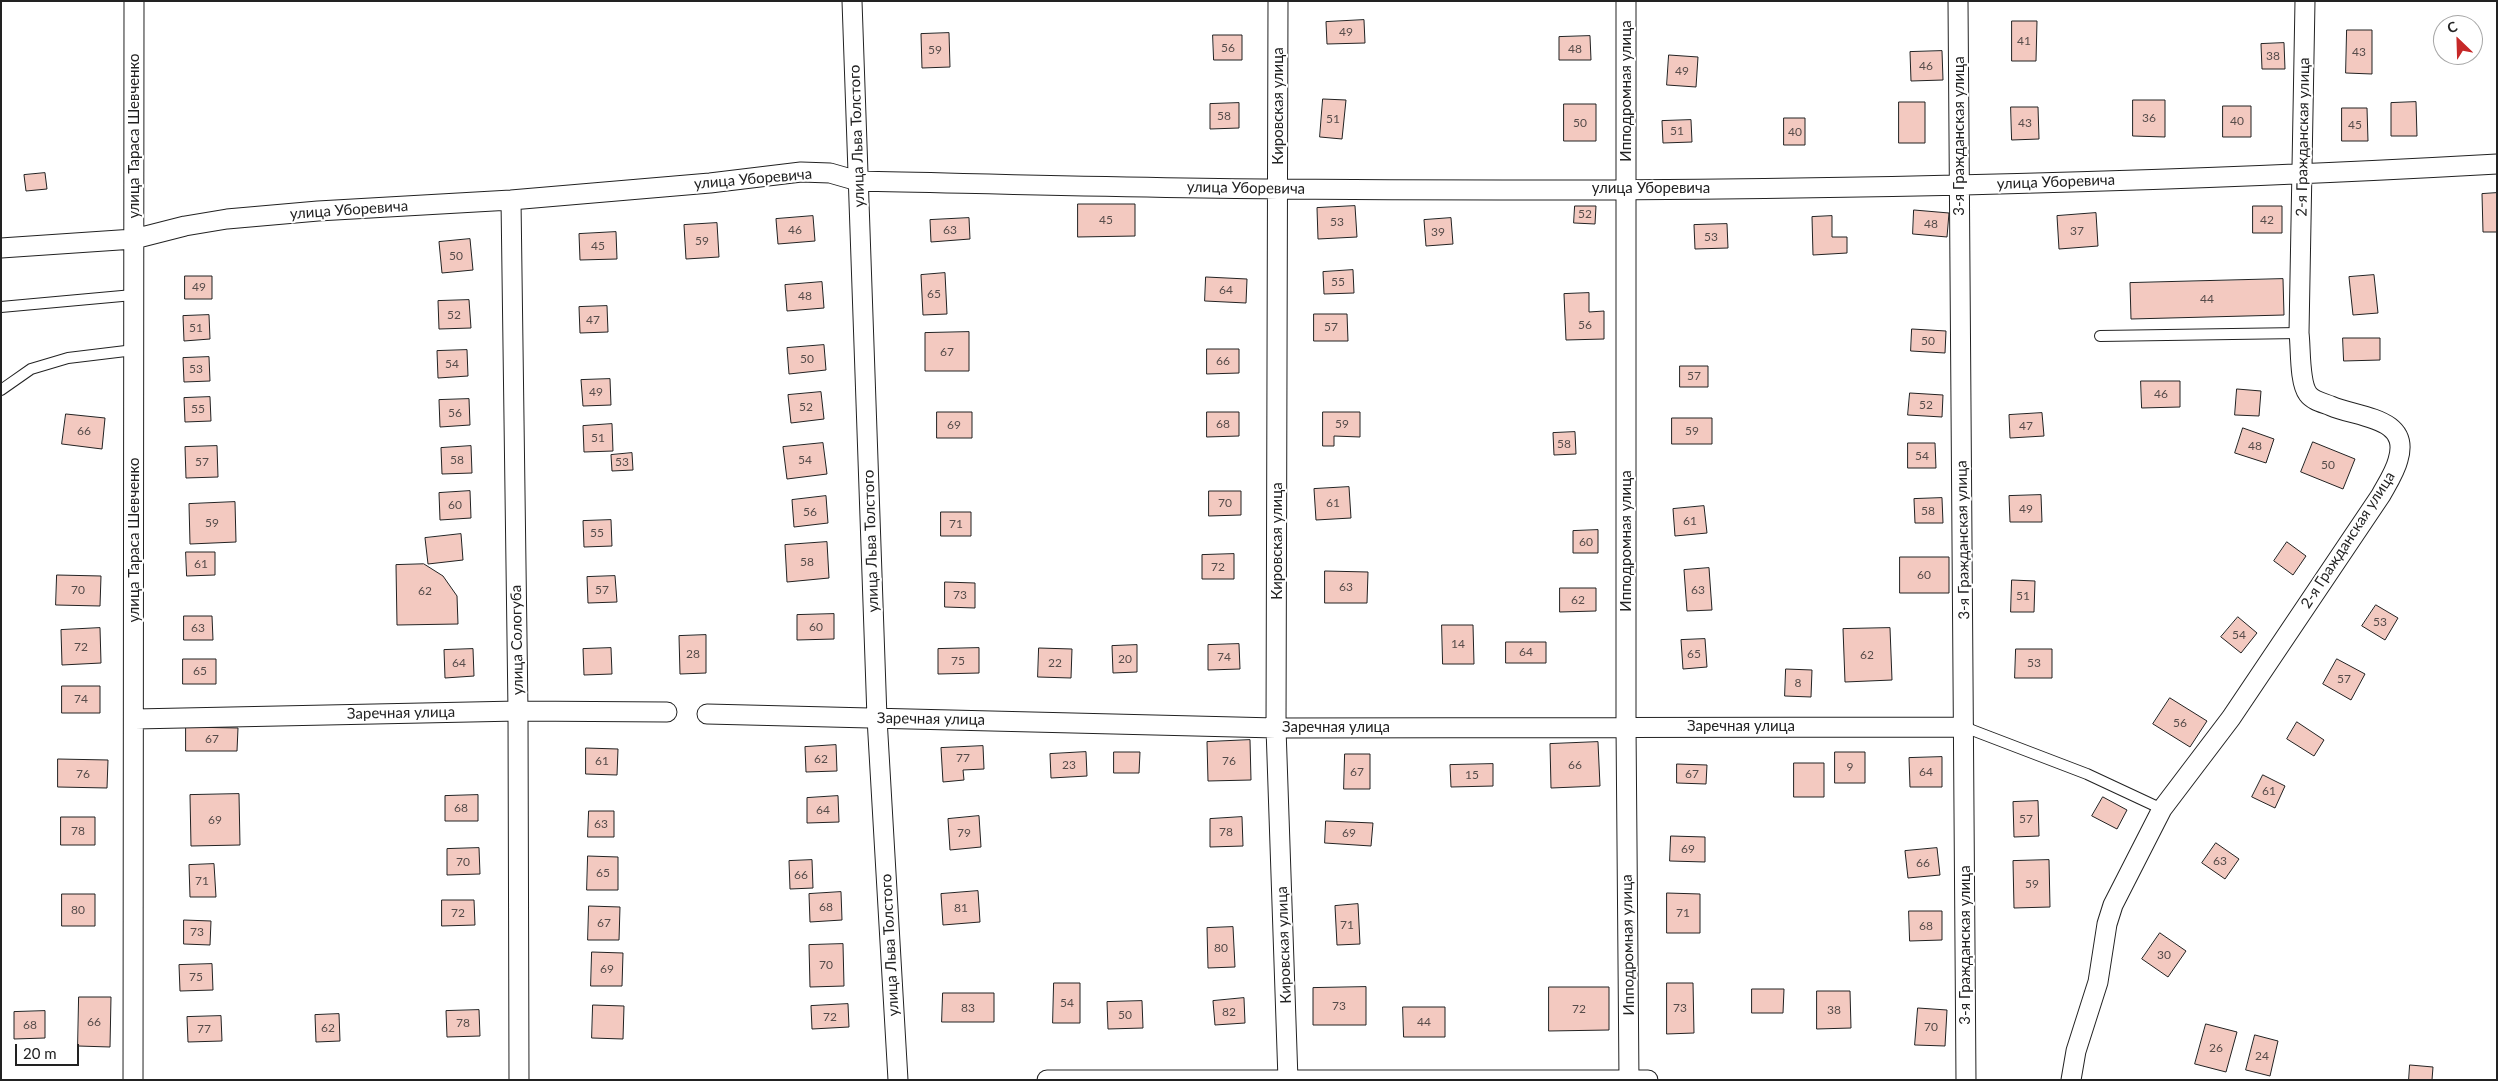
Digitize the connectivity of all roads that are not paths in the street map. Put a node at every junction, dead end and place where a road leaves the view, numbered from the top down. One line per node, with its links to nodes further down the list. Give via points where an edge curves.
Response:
1 (134, 1): 14 (street, улица Тараса Шевченко)
2 (852, 1): 9 (street, улица Льва Толстого)
3 (1278, 1): 12 (street, Кировская улица)
4 (1626, 1): 11 (street, Ипподромная улица)
5 (1958, 1): 10 (street, 3-я Гражданская улица)
6 (2305, 1): 8 (street, 2-я Гражданская улица)
7 (2497, 164): 8 (street, улица Уборевича)
8 (2303, 175): 10 (street, улица Уборевича); 18 (street, 2-я Гражданская улица)
9 (858, 181): 12 (street, улица Уборевича); 13 (street, улица Уборевича, via 830,173 801,172); 25 (street, улица Льва Толстого)
10 (1959, 185): 11 (street, улица Уборевича); 28 (street, 3-я Гражданская улица)
11 (1626, 188): 12 (street, улица Уборевича); 27 (street, Ипподромная улица)
12 (1278, 189): 29 (street, Кировская улица)
13 (511, 200): 14 (street, улица Уборевича, via 227,219); 22 (street, улица Сологуба)
14 (134, 239): 15 (street, улица Уборевича); 16 (street, улица Тараса Шевченко)
15 (1, 248)
16 (133, 295): 17 (lane); 20 (street, улица Тараса Шевченко)
17 (1, 307)
18 (2300, 333): 19 (lane); 30 (street, 2-я Гражданская улица, via 2304,385 2308,395 2396,430 2402,444 2398,461 2381,495 2231,718)
19 (2100, 336)
20 (134, 350): 21 (lane, via 68,358 31,369); 26 (street, улица Тараса Шевченко)
21 (1, 390)
22 (518, 711): 23 (street, Заречная улица); 26 (street, Заречная улица); 32 (street, улица Сологуба)
23 (667, 712)
24 (707, 714): 25 (street, Заречная улица)
25 (877, 718): 29 (street, Заречная улица); 33 (street, улица Льва Толстого)
26 (135, 719): 31 (street, улица Тараса Шевченко)
27 (1626, 726): 28 (street, Заречная улица); 29 (street, Заречная улица); 36 (street, Ипподромная улица)
28 (1964, 727): 30 (lane, via 2087,774); 37 (street, 3-я Гражданская улица)
29 (1276, 728): 35 (street, Кировская улица)
30 (2162, 809): 38 (street, 2-я Гражданская улица, via 2113,905 2098,982 2076,1051)
31 (133, 1080)
32 (519, 1080)
33 (898, 1080)
34 (1047, 1080): 35 (street)
35 (1288, 1080): 36 (street)
36 (1636, 1080)
37 (1966, 1080)
38 (2071, 1080)

